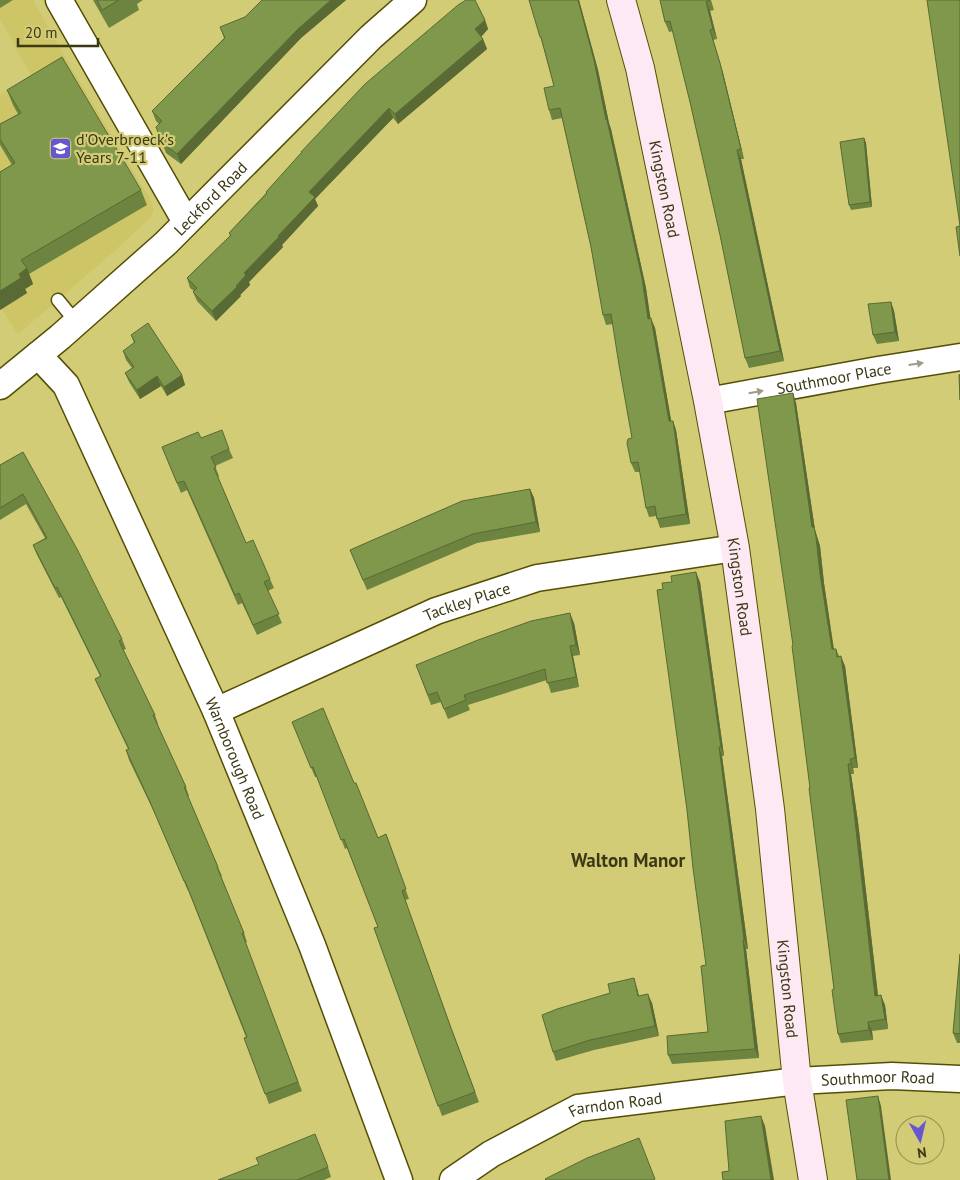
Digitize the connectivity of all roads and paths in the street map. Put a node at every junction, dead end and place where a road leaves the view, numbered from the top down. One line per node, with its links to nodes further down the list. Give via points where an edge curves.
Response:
1 (59, 0): 4 (street)
2 (413, 0): 4 (street, Leckford Road, via 371,36)
3 (620, 0): 10 (street, Kingston Road, via 640,68)
4 (186, 222): 6 (street, Leckford Road)
5 (58, 300): 6 (lane)
6 (76, 322): 7 (street, Leckford Road)
7 (38, 355): 9 (street, Leckford Road); 12 (street, Warnborough Road, via 66,385)
8 (960, 357): 10 (street, Southmoor Place, one-way to 8)
9 (0, 386)
10 (708, 401): 11 (street, Kingston Road)
11 (735, 548): 12 (street, Tackley Place, via 537,578 436,611); 14 (street, Kingston Road, via 770,809)
12 (216, 711): 15 (street, Warnborough Road, via 312,945)
13 (960, 1079): 14 (street, Southmoor Road, via 892,1076)
14 (797, 1081): 16 (street, Farndon Road, via 578,1108 491,1154); 17 (street, Kingston Road)
15 (399, 1180)
16 (453, 1180)
17 (813, 1180)

